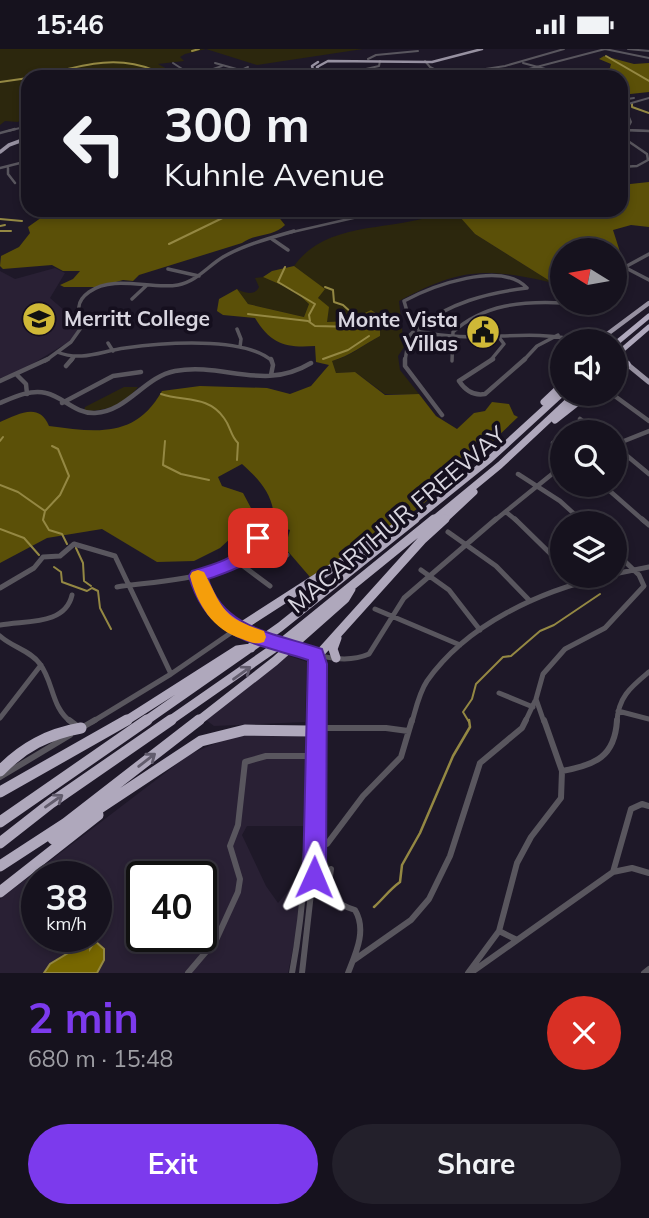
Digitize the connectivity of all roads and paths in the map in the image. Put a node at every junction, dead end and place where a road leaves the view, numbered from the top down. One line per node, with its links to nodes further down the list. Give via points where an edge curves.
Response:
1 (475, 49): 13 (main road)
2 (482, 49): 13 (main road)
3 (564, 49): 14 (street)
4 (583, 49): 9 (street)
5 (604, 49): 9 (street); 10 (street)
6 (628, 49): 8 (street)
7 (418, 51): 11 (street)
8 (649, 51)
9 (591, 52): 20 (street)
10 (649, 58)
11 (368, 59): 12 (main road); 13 (main road)
12 (326, 61): 17 (main road); 25 (main road); 26 (main road, via 317,67)
13 (425, 62): 17 (main road); 27 (street)
14 (521, 62): 20 (street); 28 (street)
15 (173, 63): 22 (street)
16 (215, 63): 18 (street)
17 (380, 64): 21 (street)
18 (222, 66): 23 (street); 24 (street)
19 (248, 67): 24 (street)
20 (537, 67): 29 (street); 30 (street)
21 (366, 69)
22 (184, 70)
23 (210, 70)
24 (240, 70)
25 (313, 70)
26 (319, 70)
27 (436, 70)
28 (477, 70)
29 (521, 70)
30 (549, 70)
31 (647, 97): 32 (street); 33 (street)
32 (628, 99)
33 (628, 104)
34 (21, 127): 37 (street)
35 (628, 130): 36 (street)
36 (649, 131)
37 (0, 133)
38 (21, 140): 40 (main road)
39 (628, 141): 42 (street, via 648,158)
40 (0, 149)
41 (21, 163): 44 (street)
42 (628, 166)
43 (0, 168): 44 (street)
44 (8, 168): 45 (street)
45 (15, 183)
46 (356, 217): 47 (street)
47 (271, 239): 48 (street); 53 (street, via 224,256)
48 (288, 250)
49 (649, 254): 50 (street)
50 (627, 267)
51 (627, 268): 54 (street)
52 (168, 269): 53 (street)
53 (199, 276): 55 (street, via 173,286)
54 (649, 279)
55 (147, 285): 56 (street); 73 (street, via 111,284 89,292 78,306 81,332)
56 (132, 299)
57 (550, 303): 67 (street, via 489,311 459,325)
58 (649, 303): 63 (main road)
59 (649, 316): 65 (highway)
60 (649, 327): 70 (highway)
61 (237, 329): 71 (street)
62 (415, 329): 62 (street, via 466,299 527,288 517,280 493,277 457,280 404,301 409,324); 67 (street); 92 (street, via 409,336 405,366)
63 (614, 329)
64 (550, 334): 66 (street)
65 (627, 334)
66 (498, 336): 67 (street); 68 (street, via 504,344 499,353 459,381 478,395 522,365 535,346)
67 (452, 339): 75 (street)
68 (550, 342)
69 (108, 343): 72 (street)
70 (627, 346)
71 (240, 347): 72 (street); 81 (street, via 268,356 273,362)
72 (113, 351): 74 (street)
73 (56, 352): 74 (street); 80 (street)
74 (74, 357): 78 (street)
75 (452, 361)
76 (312, 363): 81 (street, via 294,373)
77 (627, 364): 83 (main road)
78 (66, 366)
79 (141, 372): 87 (street, via 113,376)
80 (17, 375): 82 (street); 84 (street, via 26,384)
81 (271, 375): 87 (street, via 177,371 151,380 111,411 88,413)
82 (0, 380)
83 (649, 382)
84 (27, 394): 86 (street); 87 (street, via 48,394)
85 (550, 398): 97 (highway)
86 (0, 403)
87 (62, 403)
88 (550, 404): 97 (highway, MACARTHUR FREEWAY)
89 (627, 405): 93 (street)
90 (563, 406): 94 (highway, MACARTHUR FREEWAY)
91 (573, 406): 94 (highway)
92 (442, 415)
93 (649, 421)
94 (540, 428): 99 (highway, MACARTHUR FREEWAY)
95 (649, 431): 96 (street)
96 (627, 440)
97 (505, 446): 108 (highway, MACARTHUR FREEWAY)
98 (627, 456): 102 (street)
99 (500, 465): 133 (highway, via 422,540); 141 (highway, MACARTHUR FREEWAY)
100 (518, 474): 103 (street)
101 (550, 474): 103 (street)
102 (649, 474)
103 (535, 485): 105 (street); 107 (street)
104 (617, 497): 109 (street)
105 (571, 511)
106 (252, 512): 112 (street, via 258,531)
107 (506, 512): 111 (street); 113 (street)
108 (420, 514): 134 (highway); 138 (highway, MACARTHUR FREEWAY)
109 (649, 525)
110 (448, 533): 111 (street)
111 (467, 545): 122 (street); 129 (street, via 496,566)
112 (254, 548): 114 (street); 115 (street)
113 (550, 553)
114 (287, 555)
115 (239, 562): 121 (street); 124 (street)
116 (627, 563): 119 (street)
117 (649, 567): 119 (street)
118 (421, 570): 122 (street)
119 (634, 570): 120 (street); 146 (street, via 644,586 640,594 605,628 555,657 543,674)
120 (627, 571)
121 (198, 576): 123 (street); 134 (street, via 211,606)
122 (430, 576): 131 (street, via 400,602); 135 (street, via 449,590)
123 (130, 584): 125 (street); 126 (street, via 114,556 74,544 60,556 41,558 34,568); 144 (street)
124 (270, 586)
125 (117, 587)
126 (0, 588)
127 (564, 588): 129 (street)
128 (72, 595): 132 (street, via 69,608 60,615)
129 (530, 601): 135 (street)
130 (375, 610): 131 (street)
131 (392, 616): 137 (street); 140 (street, via 371,653 362,658)
132 (0, 625)
133 (344, 627): 139 (highway); 140 (highway, via 333,645)
134 (236, 630): 139 (street); 144 (street)
135 (480, 630): 137 (street)
136 (0, 636): 142 (street)
137 (460, 645): 153 (street, via 426,683)
138 (249, 649): 159 (highway, via 237,650 141,712); 161 (highway, MACARTHUR FREEWAY)
139 (316, 655): 140 (street); 152 (street, via 311,662)
140 (336, 658)
141 (269, 659): 162 (highway, one-way to 141, via 51,803); 163 (highway, one-way to 141)
142 (41, 665): 149 (street); 151 (street, via 56,705)
143 (649, 672): 148 (street, via 622,697)
144 (171, 674): 151 (street)
145 (499, 693): 147 (street)
146 (536, 699): 147 (street); 156 (street)
147 (533, 708): 173 (street, via 522,728 480,763 450,856 429,899 411,920)
148 (618, 711): 150 (street); 156 (street, via 614,742 602,758 583,768)
149 (0, 718)
150 (649, 719)
151 (81, 728): 155 (highway, via 28,745); 157 (street)
152 (313, 730): 153 (street); 154 (street); 158 (highway, via 245,730 212,738); 165 (street)
153 (408, 731): 165 (street, via 401,757 363,796 327,844)
154 (309, 756): 164 (street); 175 (street, via 250,759 243,765 238,825 230,846 240,879 238,892 216,940)
155 (0, 771)
156 (562, 771): 171 (street, via 561,798 517,863)
157 (0, 777)
158 (142, 781): 163 (highway, via 48,842); 170 (highway)
159 (0, 792)
160 (649, 806): 168 (street, via 631,809)
161 (0, 822)
162 (0, 843)
163 (34, 846): 166 (highway)
164 (306, 846): 165 (street); 176 (street, via 303,910)
165 (315, 846): 177 (street, via 312,911)
166 (0, 866)
167 (331, 869): 173 (street, via 328,882 333,901 355,910 362,923)
168 (613, 871): 169 (street, via 632,868); 172 (street)
169 (649, 873)
170 (0, 892)
171 (499, 932): 172 (street); 179 (street)
172 (517, 940): 179 (street)
173 (354, 960): 178 (street)
174 (649, 969): 180 (street)
175 (188, 973)
176 (292, 973)
177 (302, 973)
178 (348, 973)
179 (469, 973)
180 (644, 973)

